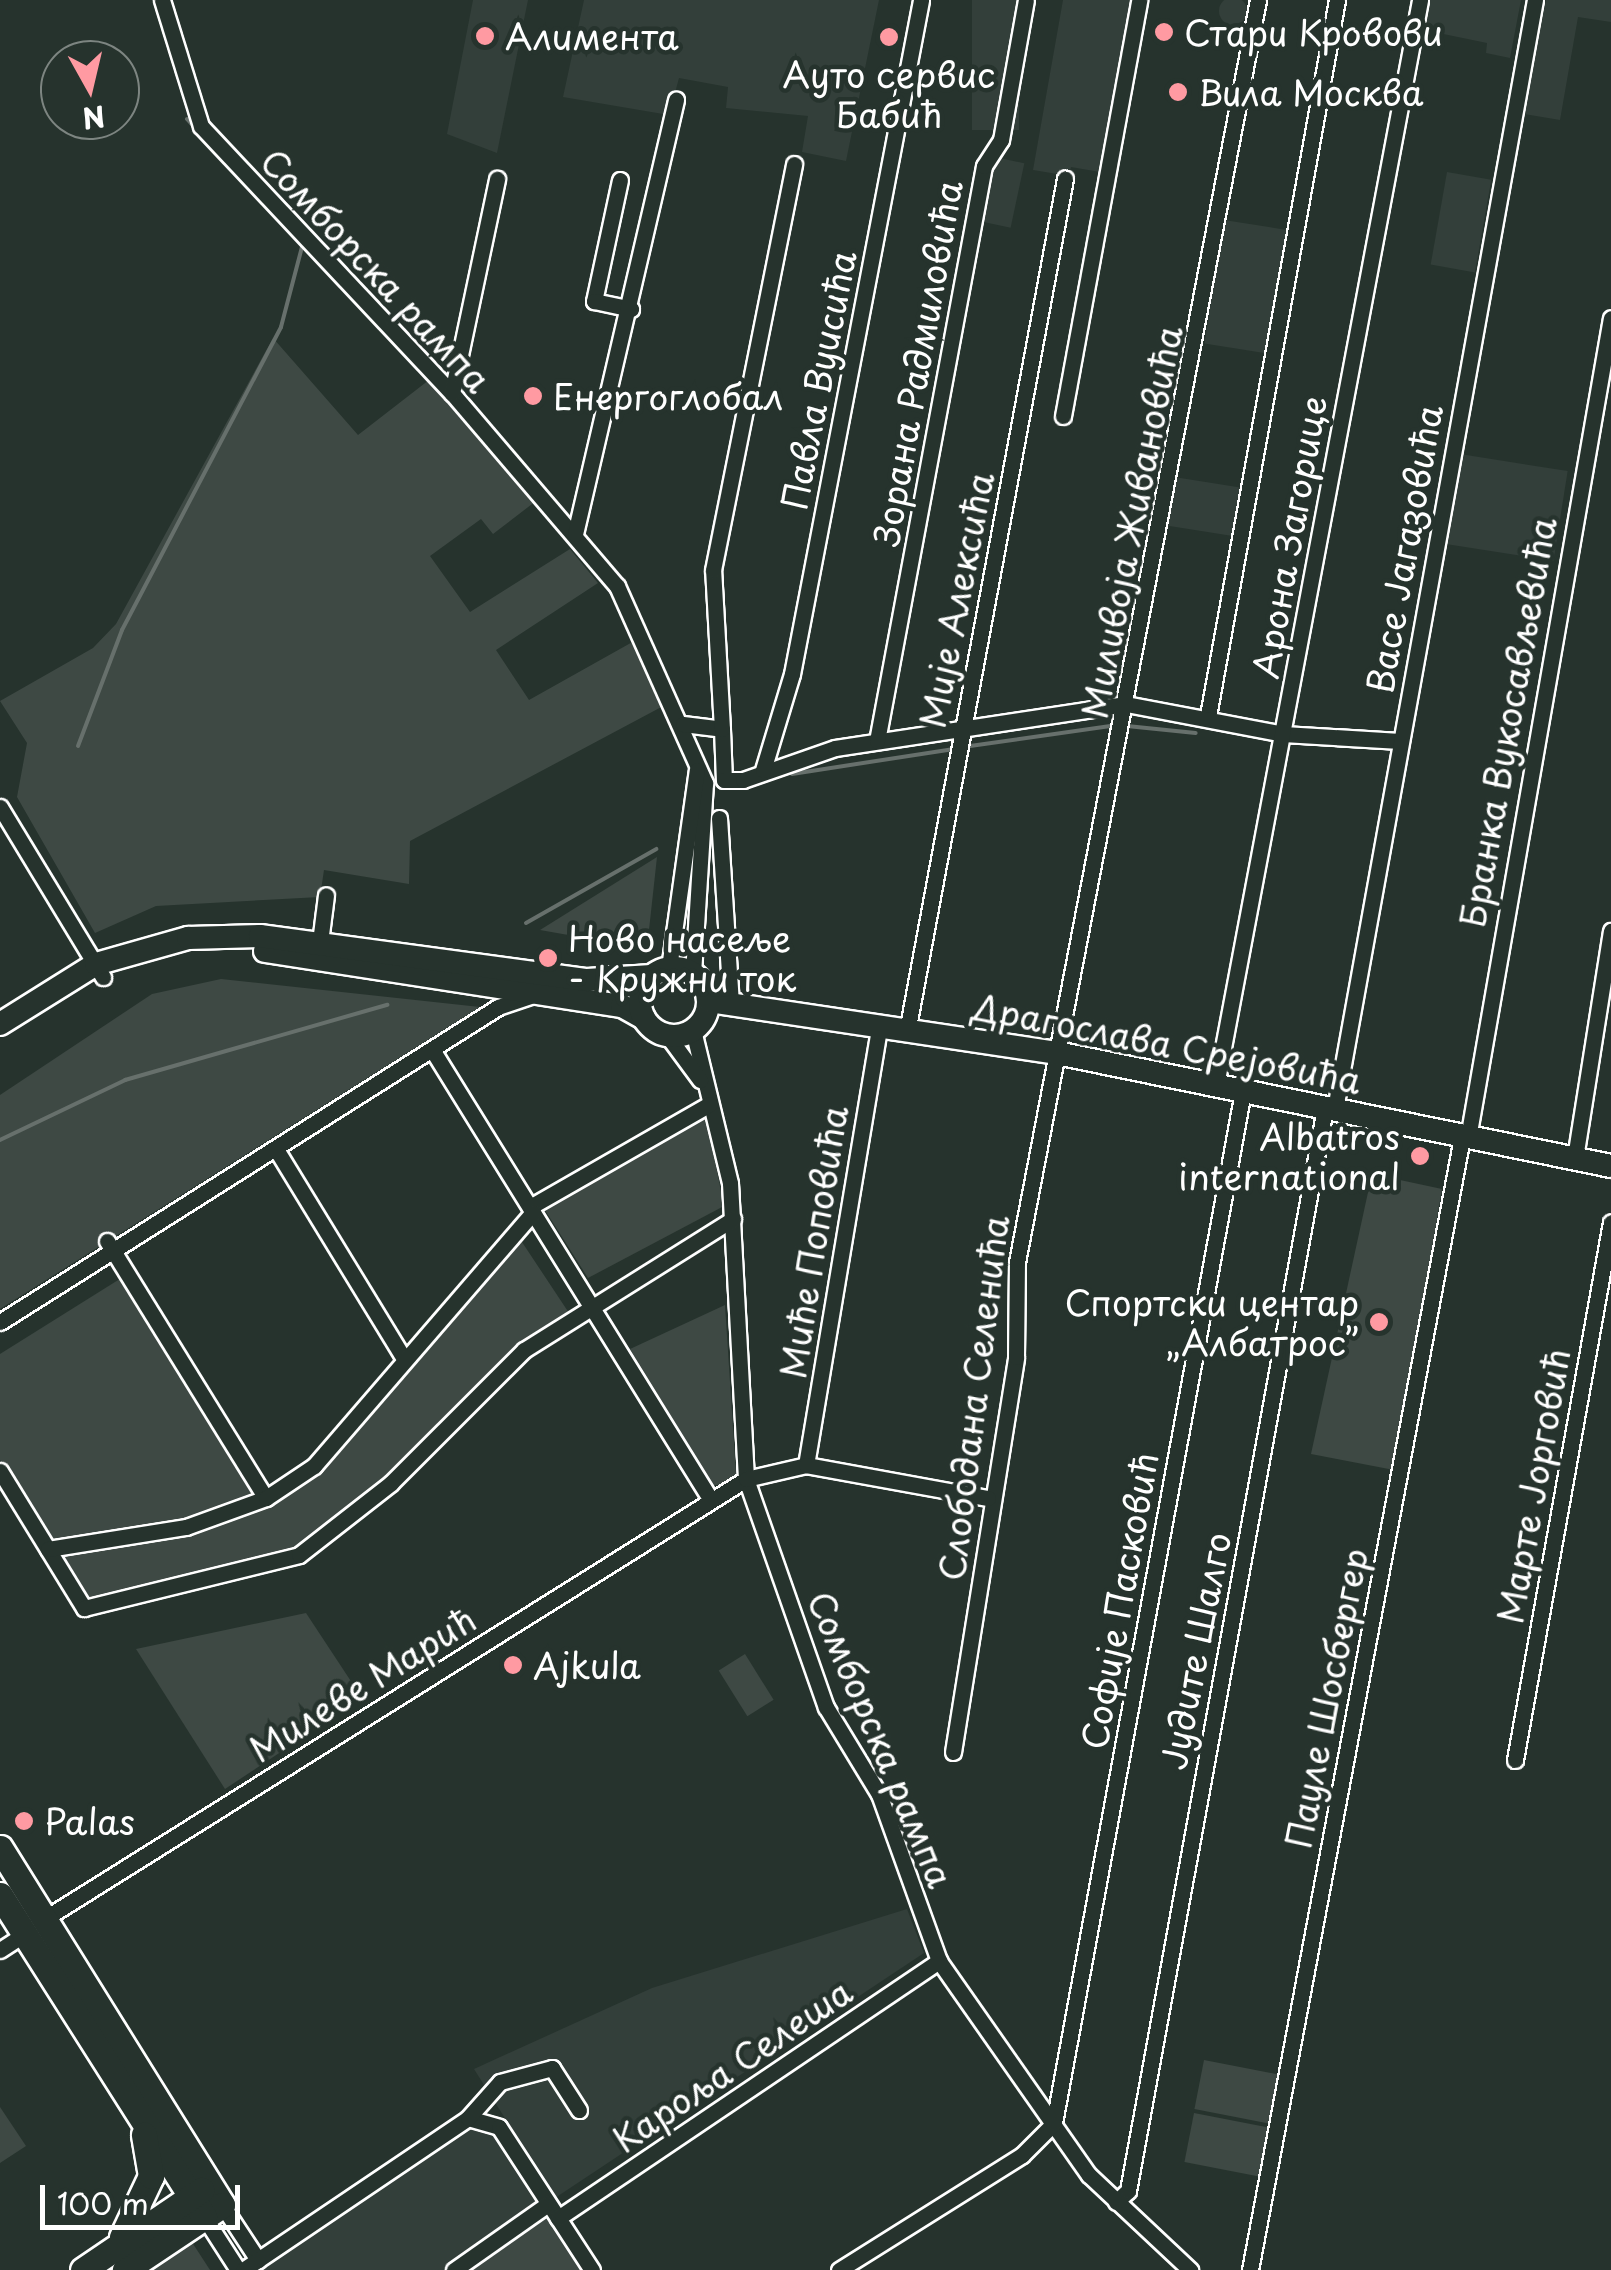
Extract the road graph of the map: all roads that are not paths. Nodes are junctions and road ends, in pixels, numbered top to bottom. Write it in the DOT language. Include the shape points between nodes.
graph roads {
  1 [pos="162,0"];
  2 [pos="921,0"];
  3 [pos="1026,0"];
  4 [pos="1140,0"];
  5 [pos="1258,0"];
  6 [pos="1337,0"];
  7 [pos="1420,0"];
  8 [pos="1535,0"];
  9 [pos="676,100"];
  10 [pos="794,164"];
  11 [pos="497,179"];
  12 [pos="1064,179"];
  13 [pos="620,180"];
  14 [pos="632,309"];
  15 [pos="1611,318"];
  16 [pos="452,393"];
  17 [pos="1063,416"];
  18 [pos="574,534"];
  19 [pos="1208,716"];
  20 [pos="1124,719"];
  21 [pos="683,724"];
  22 [pos="722,729"];
  23 [pos="1283,734"];
  24 [pos="1400,741"];
  25 [pos="877,742"];
  26 [pos="959,743"];
  27 [pos="697,770"];
  28 [pos="763,770"];
  29 [pos="0,807"];
  30 [pos="718,818"];
  31 [pos="326,896"];
  32 [pos="1611,931"];
  33 [pos="320,942"];
  34 [pos="99,971"];
  35 [pos="661,972"];
  36 [pos="693,973"];
  37 [pos="496,997"];
  38 [pos="720,1003"];
  39 [pos="644,1018"];
  40 [pos="0,1024"];
  41 [pos="879,1028"];
  42 [pos="693,1030"];
  43 [pos="907,1032"];
  44 [pos="667,1035"];
  45 [pos="0,1042"];
  46 [pos="434,1051"];
  47 [pos="1057,1053"];
  48 [pos="1216,1085"];
  49 [pos="705,1087"];
  50 [pos="1244,1091"];
  51 [pos="710,1104"];
  52 [pos="1330,1108"];
  53 [pos="1465,1137"];
  54 [pos="276,1150"];
  55 [pos="1575,1158"];
  56 [pos="1611,1166"];
  57 [pos="531,1210"];
  58 [pos="732,1219"];
  59 [pos="1611,1222"];
  60 [pos="110,1247"];
  61 [pos="590,1305"];
  62 [pos="0,1322"];
  63 [pos="404,1357"];
  64 [pos="806,1465"];
  65 [pos="0,1472"];
  66 [pos="746,1479"];
  67 [pos="266,1498"];
  68 [pos="988,1498"];
  69 [pos="711,1500"];
  70 [pos="48,1549"];
  71 [pos="953,1752"];
  72 [pos="1515,1760"];
  73 [pos="0,1848"];
  74 [pos="0,1895"];
  75 [pos="34,1927"];
  76 [pos="0,1950"];
  77 [pos="939,1961"];
  78 [pos="578,2110"];
  79 [pos="468,2118"];
  80 [pos="140,2120"];
  81 [pos="1054,2123"];
  82 [pos="206,2201"];
  83 [pos="1116,2202"];
  84 [pos="548,2204"];
  85 [pos="558,2218"];
  86 [pos="120,2259"];
  87 [pos="258,2260"];
  88 [pos="82,2270"];
  89 [pos="240,2270"];
  90 [pos="454,2270"];
  91 [pos="592,2270"];
  92 [pos="839,2270"];
  93 [pos="1190,2270"];
  94 [pos="1250,2270"];
  1 -- 16 [label="street, Сомборска рампа" via="201,126"];
  2 -- 28 [label="street, Павла Вуисића" via="792,674"];
  3 -- 25 [label="street, Зорана Радмиловића" via="1001,140 984,166"];
  4 -- 17 [label="street"];
  5 -- 20 [label="street, Миливоја Живановића"];
  6 -- 19 [label="street"];
  7 -- 23 [label="street, Арона Загорице"];
  8 -- 24 [label="street, Васе Јагазовића"];
  9 -- 14 [label="street"];
  10 -- 22 [label="street" via="713,570"];
  11 -- 16 [label="street"];
  12 -- 26 [label="street, Мије Алексића"];
  13 -- 14 [label="street" via="594,301"];
  14 -- 18 [label="street"];
  15 -- 53 [label="street, Бранка Вукосављевића"];
  16 -- 18 [label="street, Сомборска рампа"];
  18 -- 21 [label="street, Сомборска рампа" via="617,586"];
  19 -- 20 [label="street"];
  19 -- 23 [label="street"];
  20 -- 26 [label="street"];
  20 -- 47 [label="street, Миливоја Живановића"];
  21 -- 22 [label="street"];
  21 -- 27 [label="street, Сомборска рампа"];
  22 -- 28 [label="street" via="724,780"];
  23 -- 24 [label="street"];
  23 -- 48 [label="street, Арона Загорице"];
  24 -- 52 [label="street, Васе Јагазовића"];
  25 -- 26 [label="street"];
  25 -- 28 [label="street"];
  26 -- 43 [label="street, Мије Алексића"];
  27 -- 35 [label="street, Сомборска рампа"];
  27 -- 36 [label="street, Сомборска рампа" via="705,783"];
  29 -- 34 [label="street"];
  30 -- 38 [label="street"];
  31 -- 33 [label="street"];
  32 -- 55 [label="street"];
  33 -- 34 [label="street" via="188,938"];
  33 -- 35 [label="street" via="588,980"];
  34 -- 37 [label="street" via="226,949"];
  34 -- 40 [label="street"];
  34 -- 45 [label="street"];
  35 -- 36 [label="street"];
  35 -- 39 [label="street" via="640,1000"];
  36 -- 38 [label="street"];
  37 -- 39 [label="street" via="540,993"];
  37 -- 46 [label="street"];
  38 -- 41 [label="street, Драгослава Срејовића"];
  38 -- 42 [label="street"];
  39 -- 44 [label="street"];
  41 -- 43 [label="street, Драгослава Срејовића"];
  41 -- 64 [label="street, Миће Поповића"];
  42 -- 44 [label="street"];
  42 -- 49 [label="street, Сомборска рампа"];
  43 -- 47 [label="street, Драгослава Срејовића"];
  44 -- 49 [label="street, Сомборска рампа"];
  46 -- 54 [label="street"];
  46 -- 57 [label="street"];
  47 -- 48 [label="street, Драгослава Срејовића"];
  47 -- 68 [label="street, Слободана Селенића" via="1017,1262 1016,1357"];
  48 -- 50 [label="street, Драгослава Срејовића"];
  49 -- 51 [label="street, Сомборска рампа"];
  50 -- 52 [label="street, Драгослава Срејовића"];
  50 -- 81 [label="street, Софије Пасковић"];
  51 -- 57 [label="street"];
  51 -- 58 [label="street, Сомборска рампа"];
  52 -- 53 [label="street, Драгослава Срејовића"];
  52 -- 83 [label="street, Јудите Шалго" via="1128,2191"];
  53 -- 55 [label="street, Драгослава Срејовића"];
  53 -- 94 [label="street, Пауле Шосбергер"];
  54 -- 60 [label="street"];
  54 -- 63 [label="street"];
  55 -- 56 [label="street, Драгослава Срејовића"];
  57 -- 61 [label="street"];
  57 -- 63 [label="street"];
  58 -- 61 [label="street"];
  58 -- 66 [label="street, Сомборска рампа"];
  59 -- 72 [label="street, Марте Јорговић"];
  60 -- 62 [label="street"];
  60 -- 67 [label="street"];
  61 -- 69 [label="street"];
  61 -- 70 [label="street" via="495,1374 390,1483 299,1555 84,1608"];
  63 -- 67 [label="street" via="314,1466"];
  64 -- 66 [label="street, Милеве Марић"];
  64 -- 68 [label="street, Милеве Марић"];
  65 -- 70 [label="street"];
  66 -- 69 [label="street, Милеве Марић"];
  66 -- 77 [label="street, Сомборска рампа" via="826,1707 879,1794"];
  67 -- 70 [label="street" via="186,1527"];
  68 -- 71 [label="street, Слободана Селенића"];
  69 -- 75 [label="street, Милеве Марић"];
  73 -- 75 [label="main road"];
  74 -- 75 [label="main road"];
  75 -- 76 [label="street, Милеве Марић"];
  75 -- 80 [label="main road"];
  75 -- 82 [label="main road"];
  77 -- 81 [label="street, Сомборска рампа"];
  77 -- 85 [label="street, Кароља Селеша"];
  78 -- 79 [label="street" via="558,2076 540,2064 500,2082"];
  79 -- 84 [label="street" via="499,2127"];
  79 -- 87 [label="street"];
  80 -- 82 [label="main road"];
  80 -- 86 [label="main road" via="151,2176"];
  81 -- 83 [label="street, Сомборска рампа"];
  81 -- 92 [label="street" via="1022,2155"];
  82 -- 86 [label="main road"];
  82 -- 87 [label="street"];
  82 -- 89 [label="street"];
  83 -- 93 [label="street, Сомборска рампа"];
  84 -- 85 [label="street"];
  84 -- 90 [label="street"];
  85 -- 91 [label="street"];
  86 -- 88 [label="main road"];
  87 -- 89 [label="street"];
}
